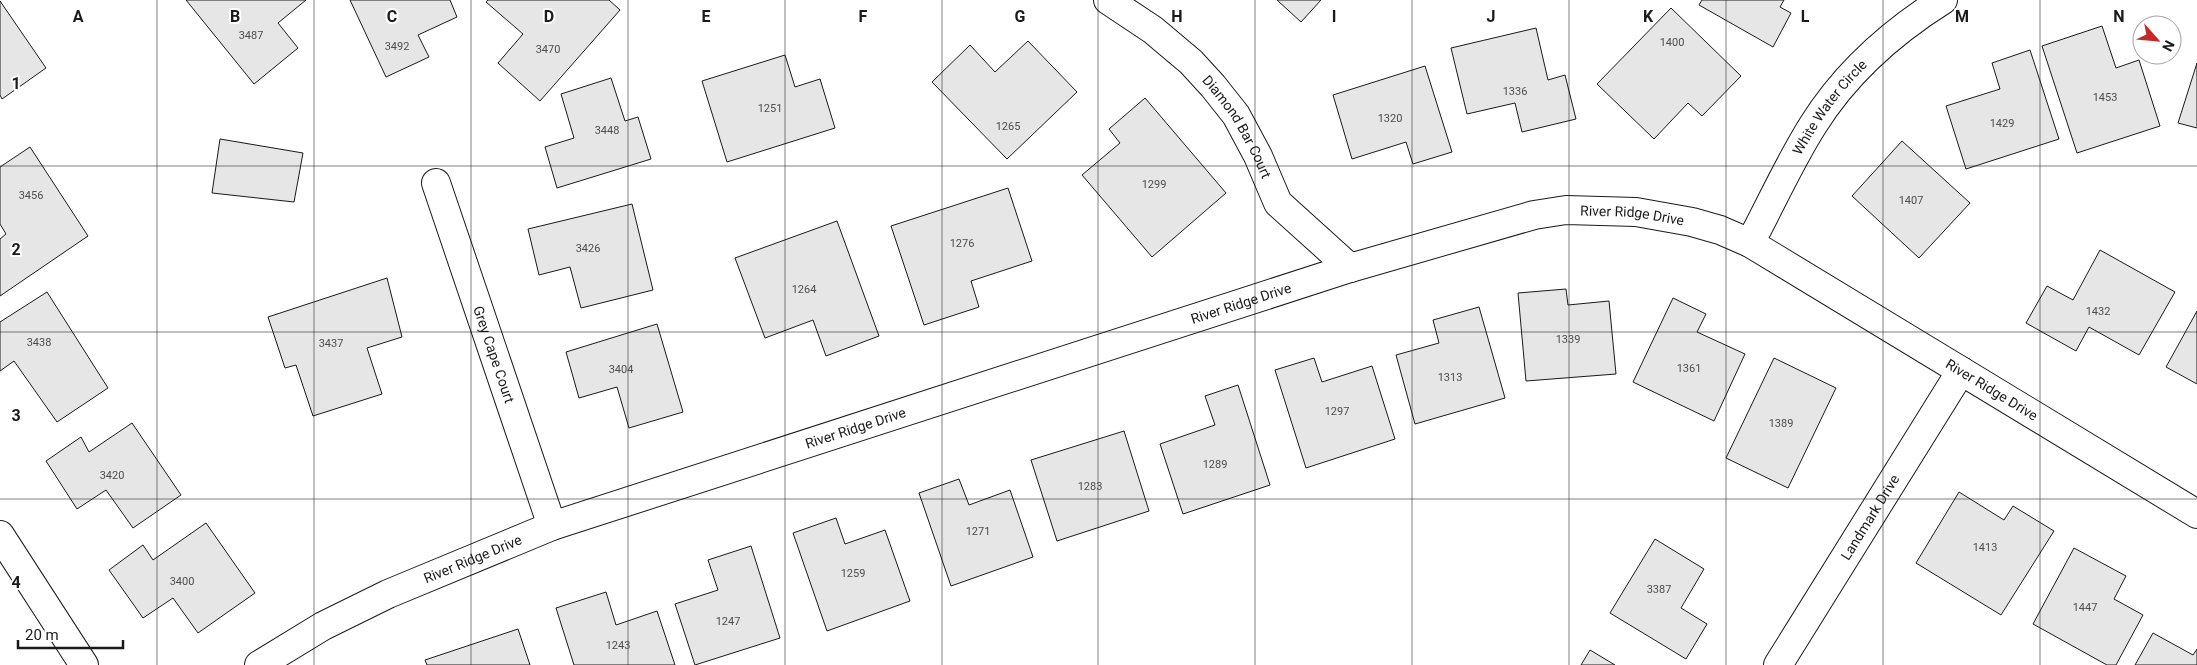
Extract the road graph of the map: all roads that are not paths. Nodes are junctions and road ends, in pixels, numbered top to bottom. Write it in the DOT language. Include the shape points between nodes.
graph roads {
  1 [pos="1108,0"];
  2 [pos="1943,0"];
  3 [pos="436,183"];
  4 [pos="1750,243"];
  5 [pos="1350,268"];
  6 [pos="1961,370"];
  7 [pos="2197,514"];
  8 [pos="552,526"];
  9 [pos="0,535"];
  10 [pos="84,665"];
  11 [pos="258,665"];
  12 [pos="1778,665"];
  1 -- 5 [label="street, Diamond Bar Court" via="1153,30 1191,62 1213,86 1236,115 1278,202"];
  2 -- 4 [label="street, White Water Circle" via="1885,42 1831,100 1812,126"];
  3 -- 8 [label="street, Grey Cape Court"];
  4 -- 5 [label="street, River Ridge Drive" via="1720,230 1665,216 1566,210 1534,215"];
  4 -- 6 [label="street, River Ridge Drive"];
  5 -- 8 [label="street, River Ridge Drive"];
  6 -- 7 [label="street, River Ridge Drive"];
  6 -- 12 [label="street, Landmark Drive"];
  8 -- 11 [label="street, River Ridge Drive" via="388,594 323,626"];
  9 -- 10 [label="street"];
}
